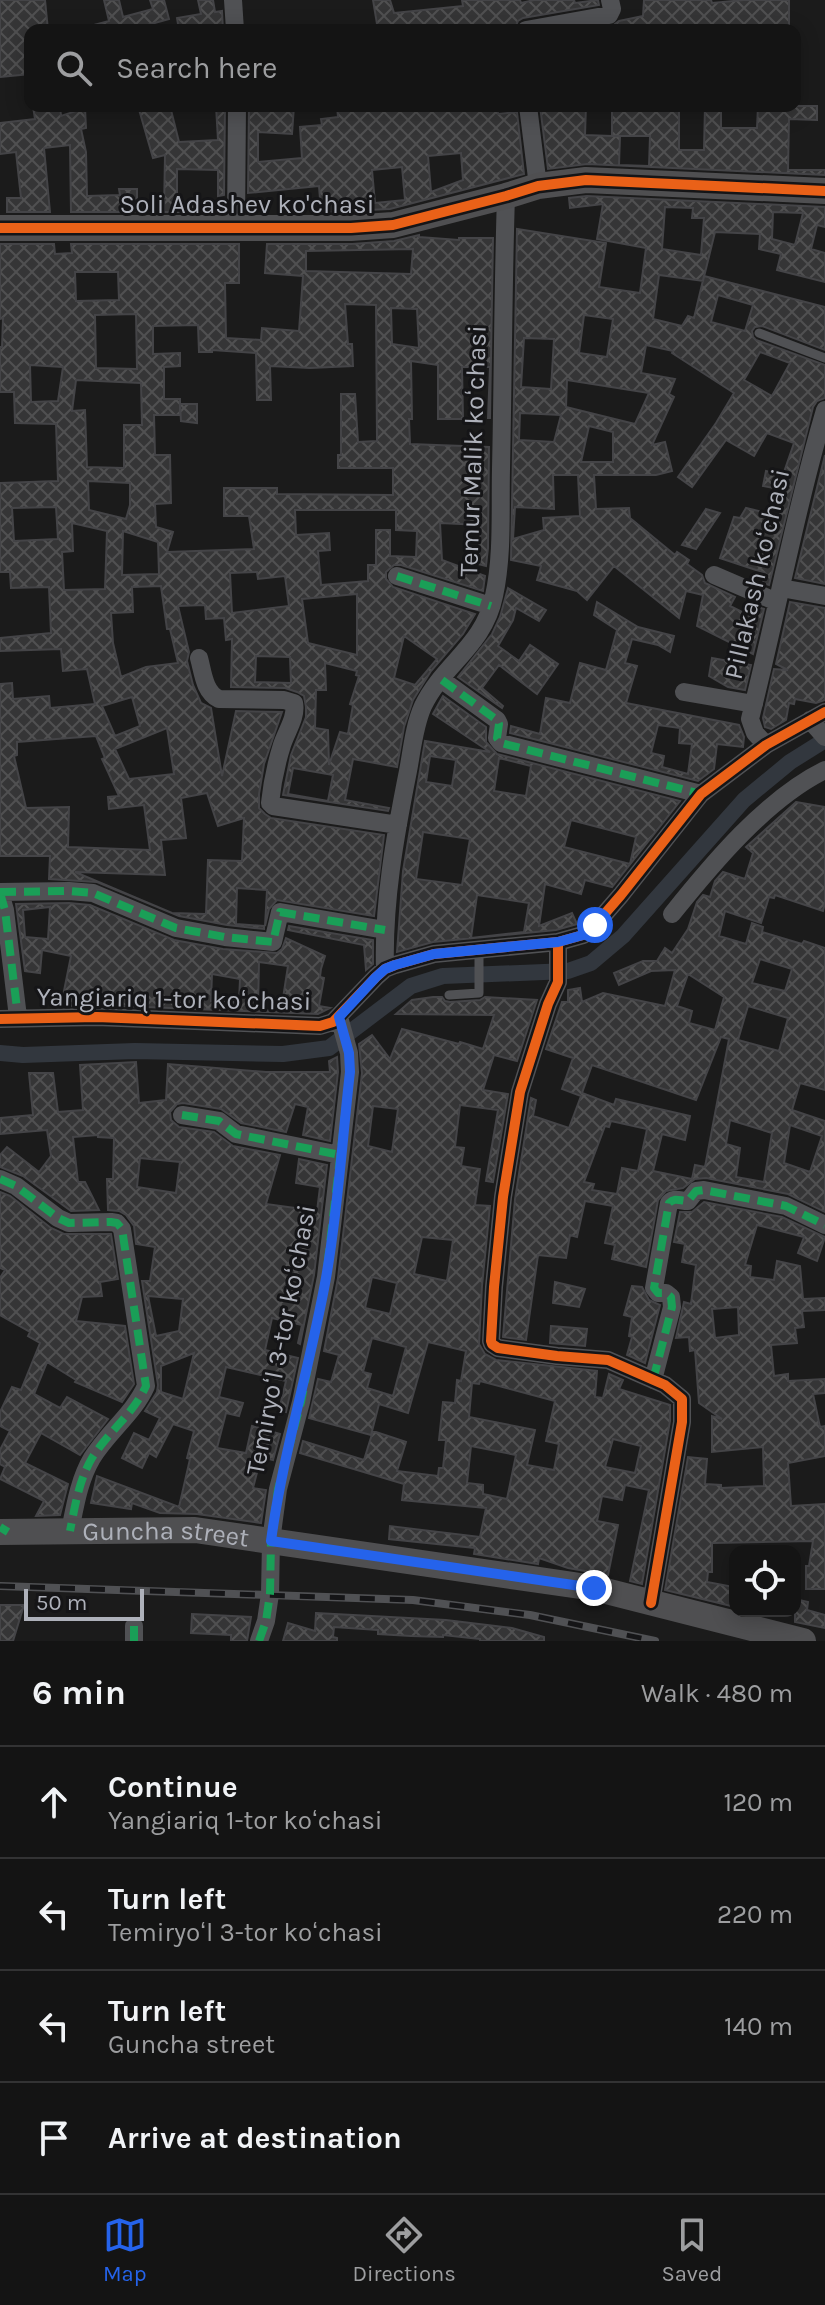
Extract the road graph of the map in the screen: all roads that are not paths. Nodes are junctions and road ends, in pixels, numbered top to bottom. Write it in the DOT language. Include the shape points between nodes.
graph roads {
  1 [pos="233,0"];
  2 [pos="610,0"];
  3 [pos="235,24"];
  4 [pos="559,24"];
  5 [pos="237,112"];
  6 [pos="529,112"];
  7 [pos="538,186"];
  8 [pos="825,191"];
  9 [pos="506,196"];
  10 [pos="236,226"];
  11 [pos="0,228"];
  12 [pos="759,333"];
  13 [pos="825,358"];
  14 [pos="825,410"];
  15 [pos="819,449"];
  16 [pos="714,575"];
  17 [pos="397,576"];
  18 [pos="779,595"];
  19 [pos="825,596"];
  20 [pos="491,606"];
  21 [pos="199,658"];
  22 [pos="442,680"];
  23 [pos="684,692"];
  24 [pos="754,704"];
  25 [pos="820,725"];
  26 [pos="766,745"];
  27 [pos="825,770"];
  28 [pos="701,794"];
  29 [pos="398,825"];
  30 [pos="0,893"];
  31 [pos="672,914"];
  32 [pos="385,930"];
  33 [pos="558,948"];
  34 [pos="479,957"];
  35 [pos="385,969"];
  36 [pos="449,995"];
  37 [pos="9,1018"];
  38 [pos="340,1020"];
  39 [pos="182,1115"];
  40 [pos="340,1155"];
  41 [pos="0,1179"];
  42 [pos="825,1225"];
  43 [pos="653,1380"];
  44 [pos="3,1530"];
  45 [pos="70,1531"];
  46 [pos="271,1541"];
  47 [pos="651,1603"];
  48 [pos="259,1641"];
  49 [pos="803,1641"];
  1 -- 3 [label="street"];
  2 -- 4 [label="street" via="609,15"];
  5 -- 10 [label="street"];
  6 -- 7 [label="street"];
  7 -- 8 [label="street, Soli Adashev ko'chasi" via="586,180"];
  7 -- 9 [label="street, Soli Adashev ko'chasi"];
  9 -- 10 [label="street, Soli Adashev ko'chasi" via="393,225"];
  9 -- 20 [label="street, Temur Malik koʻchasi" via="499,539"];
  10 -- 11 [label="street, Soli Adashev ko'chasi"];
  12 -- 13 [label="lane"];
  14 -- 15 [label="street, Pillakash koʻchasi"];
  15 -- 18 [label="street, Pillakash koʻchasi" via="799,502"];
  16 -- 18 [label="street"];
  17 -- 20 [label="street"];
  18 -- 19 [label="street"];
  18 -- 24 [label="street, Pillakash koʻchasi"];
  20 -- 22 [label="street, Temur Malik koʻchasi" via="476,640"];
  21 -- 29 [label="street" via="208,690 219,699 294,703 275,772 273,806"];
  22 -- 28 [label="street" via="497,720 501,743"];
  22 -- 29 [label="street, Temur Malik koʻchasi" via="417,724"];
  23 -- 24 [label="street"];
  24 -- 26 [label="street, Pillakash koʻchasi" via="750,719"];
  25 -- 26 [label="street, Yangiariq 1-tor koʻchasi"];
  26 -- 28 [label="street, Yangiariq 1-tor koʻchasi"];
  27 -- 31 [label="street" via="750,826"];
  28 -- 33 [label="street, Yangiariq 1-tor koʻchasi" via="595,925"];
  29 -- 32 [label="street, Temur Malik koʻchasi"];
  30 -- 32 [label="street" via="93,893 176,928 273,942 280,912"];
  30 -- 37 [label="street"];
  32 -- 35 [label="street, Temur Malik koʻchasi"];
  33 -- 34 [label="street, Yangiariq 1-tor koʻchasi"];
  33 -- 43 [label="street" via="558,982 520,1092 503,1197 491,1341 498,1348 608,1360"];
  34 -- 35 [label="street, Yangiariq 1-tor koʻchasi" via="434,954"];
  34 -- 36 [label="lane" via="480,992"];
  35 -- 38 [label="street, Yangiariq 1-tor koʻchasi"];
  37 -- 38 [label="street, Yangiariq 1-tor koʻchasi" via="320,1026"];
  38 -- 40 [label="street, Temiryoʻl 3-tor koʻchasi" via="350,1072"];
  39 -- 40 [label="street" via="219,1121 236,1134"];
  40 -- 46 [label="street, Temiryoʻl 3-tor koʻchasi" via="326,1277"];
  41 -- 45 [label="street" via="69,1223 111,1222 122,1229 146,1386 85,1470"];
  42 -- 43 [label="street" via="786,1206 700,1189 688,1201 671,1201 654,1288 671,1297 672,1307"];
  43 -- 47 [label="street" via="675,1391 683,1405"];
  44 -- 45 [label="street, Guncha street"];
  45 -- 46 [label="street, Guncha street" via="195,1530"];
  46 -- 47 [label="street, Guncha street" via="594,1588"];
  46 -- 48 [label="street, Temiryoʻl 3-tor koʻchasi" via="270,1594"];
  47 -- 49 [label="street, Guncha street"];
}
